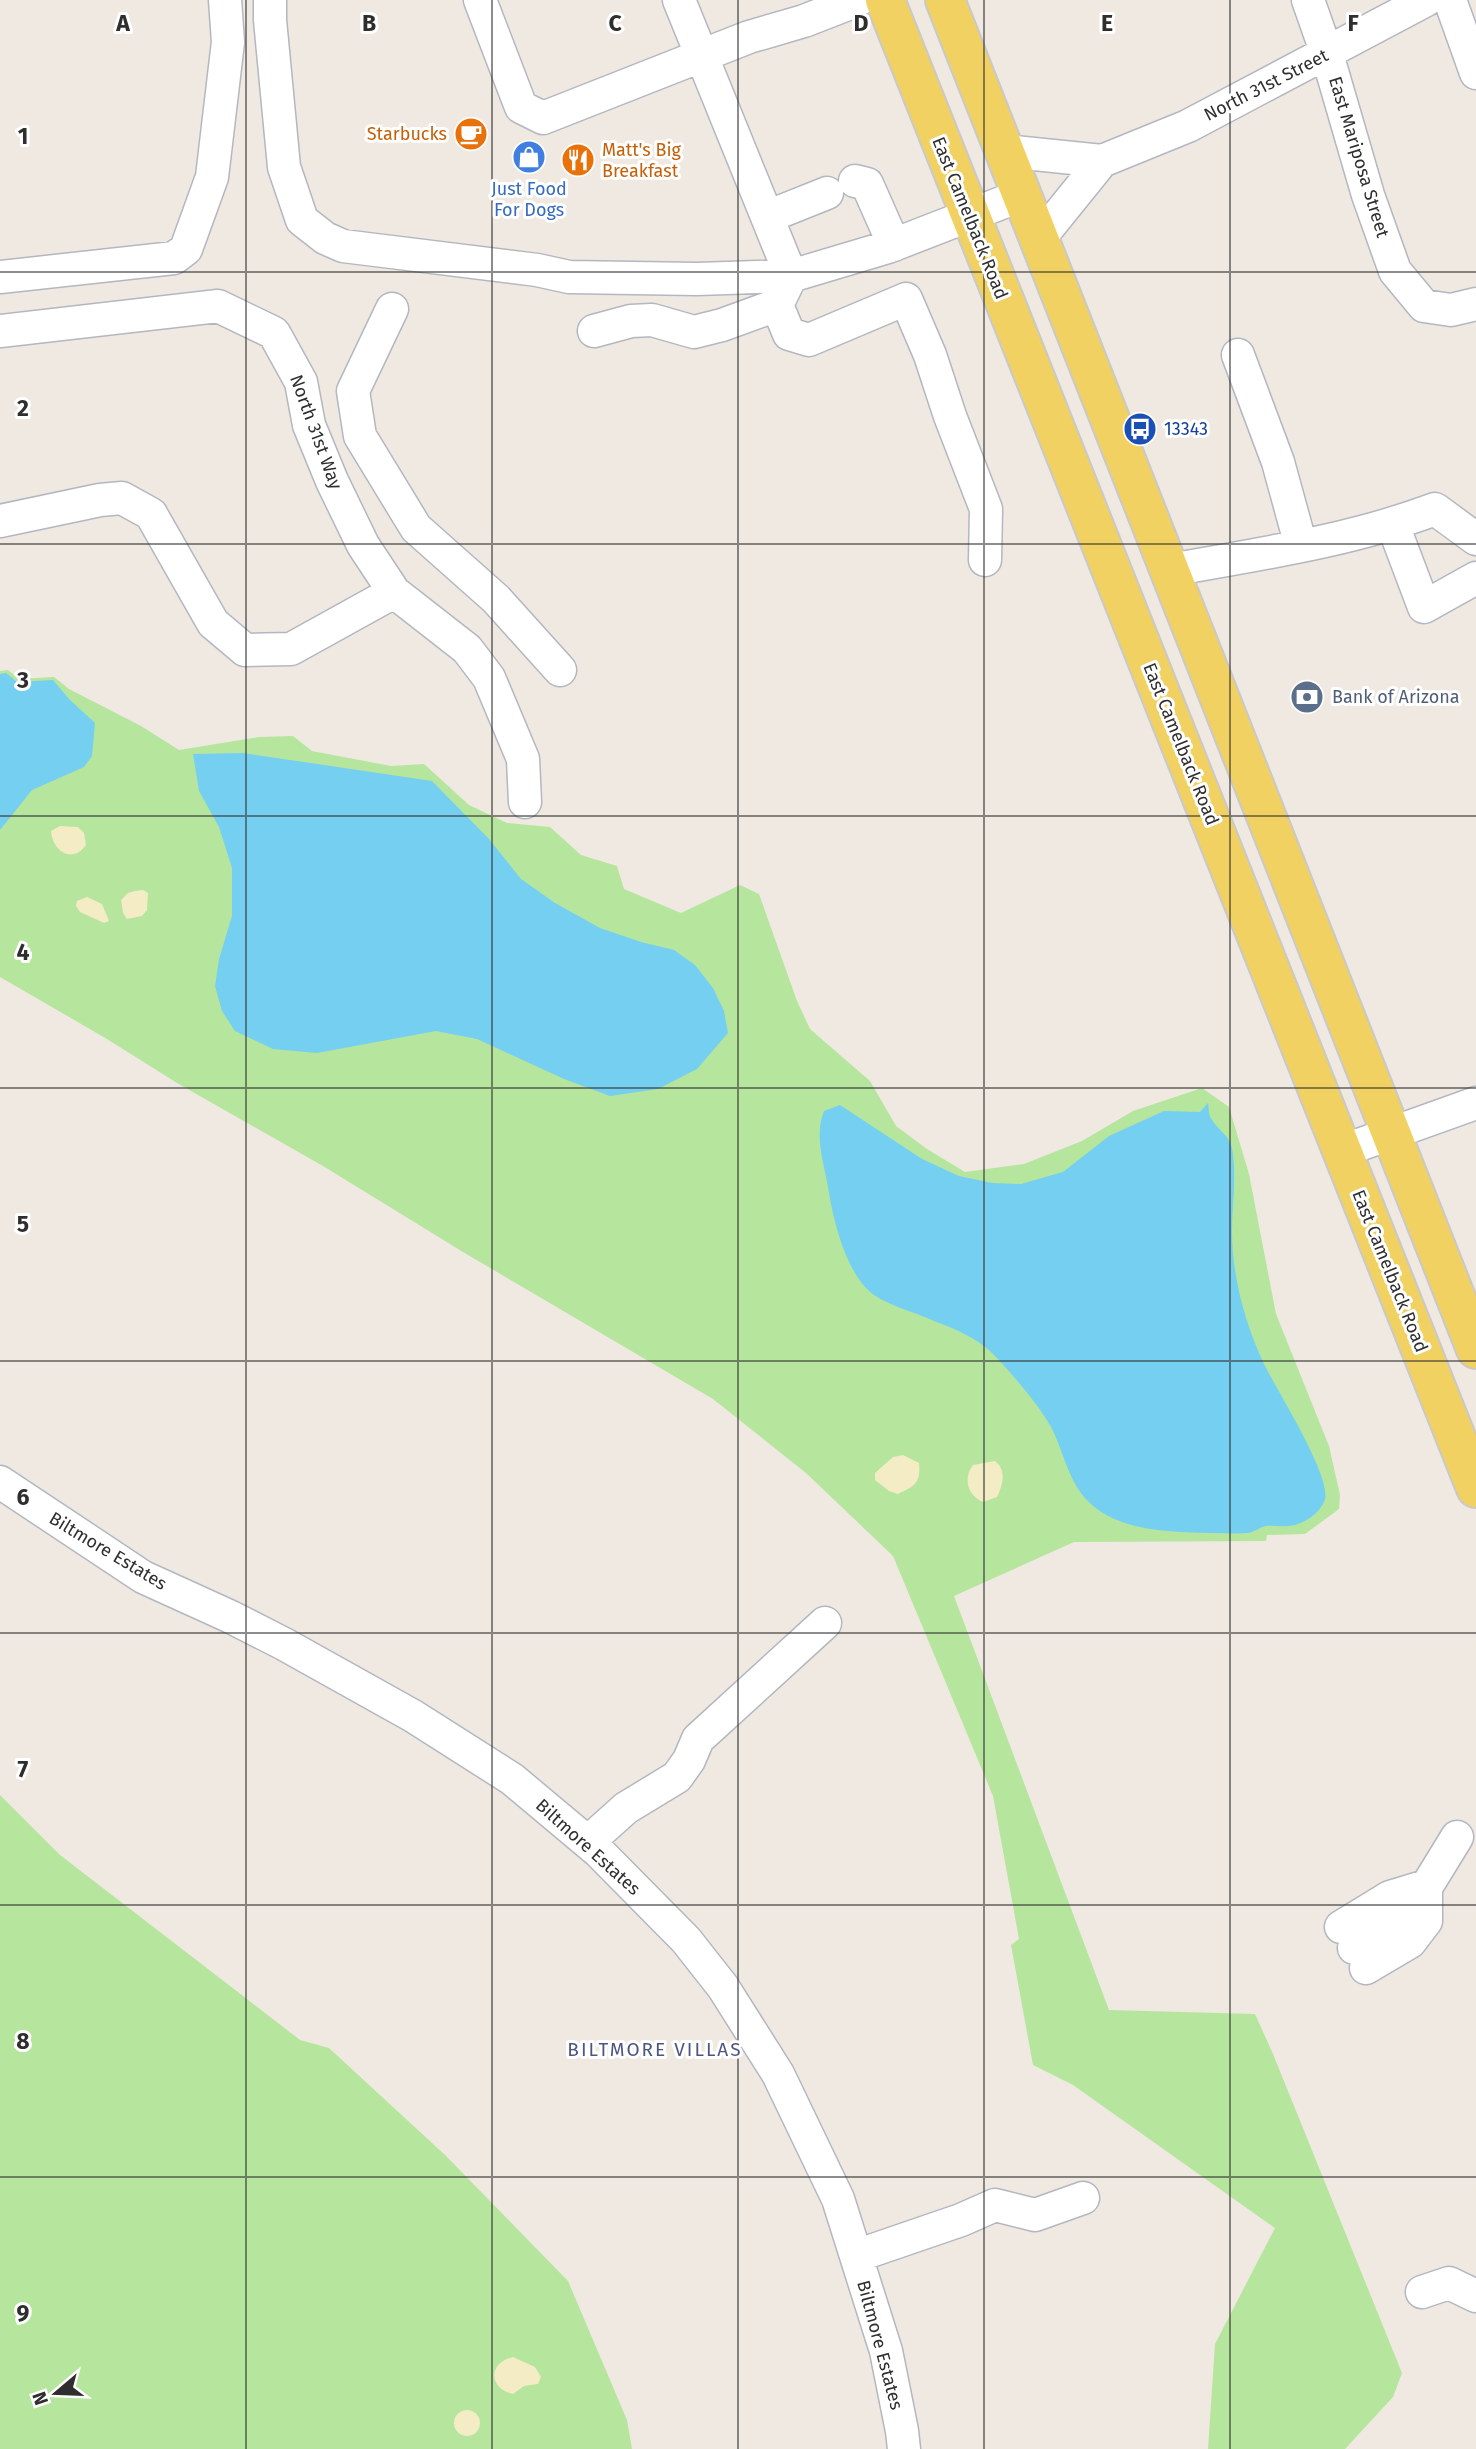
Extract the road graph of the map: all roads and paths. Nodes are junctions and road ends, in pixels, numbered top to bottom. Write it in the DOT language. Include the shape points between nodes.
graph roads {
  1 [pos="225,0"];
  2 [pos="270,0"];
  3 [pos="480,0"];
  4 [pos="679,0"];
  5 [pos="859,0"];
  6 [pos="885,0"];
  7 [pos="945,0"];
  8 [pos="1308,0"];
  9 [pos="1426,0"];
  10 [pos="1450,0"];
  11 [pos="1327,54"];
  12 [pos="701,56"];
  13 [pos="1476,72"];
  14 [pos="1005,151"];
  15 [pos="1102,161"];
  16 [pos="855,181"];
  17 [pos="827,193"];
  18 [pos="1022,195"];
  19 [pos="969,214"];
  20 [pos="767,217"];
  21 [pos="1039,239"];
  22 [pos="894,244"];
  23 [pos="791,276"];
  24 [pos="0,277"];
  25 [pos="1476,304"];
  26 [pos="777,305"];
  27 [pos="392,309"];
  28 [pos="0,331"];
  29 [pos="594,331"];
  30 [pos="1238,355"];
  31 [pos="0,521"];
  32 [pos="1393,525"];
  33 [pos="1476,539"];
  34 [pos="1301,546"];
  35 [pos="985,560"];
  36 [pos="1167,562"];
  37 [pos="1113,573"];
  38 [pos="1476,578"];
  39 [pos="394,592"];
  40 [pos="560,670"];
  41 [pos="525,802"];
  42 [pos="1476,1103"];
  43 [pos="1391,1132"];
  44 [pos="1342,1151"];
  45 [pos="1476,1349"];
  46 [pos="0,1482"];
  47 [pos="1476,1489"];
  48 [pos="825,1623"];
  49 [pos="1457,1837"];
  50 [pos="588,1842"];
  51 [pos="1426,1886"];
  52 [pos="1083,2198"];
  53 [pos="856,2256"];
  54 [pos="1422,2292"];
  55 [pos="1476,2296"];
  56 [pos="904,2449"];
  1 -- 24 [label="street" via="228,42 212,177 186,249 174,258"];
  2 -- 23 [label="street" via="284,167 302,219 325,238 343,246 569,277"];
  3 -- 12 [label="street" via="522,107 543,118"];
  4 -- 12 [label="street"];
  5 -- 12 [label="street"];
  6 -- 19 [label="main road, East Camelback Road"];
  7 -- 14 [label="main road"];
  8 -- 11 [label="street, East Mariposa Street"];
  9 -- 11 [label="street, North 31st Street"];
  10 -- 13 [label="street"];
  11 -- 15 [label="street, North 31st Street" via="1188,125"];
  11 -- 25 [label="street, East Mariposa Street" via="1395,271 1424,306 1451,310"];
  12 -- 20 [label="street"];
  14 -- 15 [label="street, North 31st Street"];
  14 -- 18 [label="main road"];
  15 -- 21 [label="street, North 31st Street"];
  16 -- 22 [label="street" via="867,184"];
  17 -- 20 [label="street"];
  18 -- 19 [label="street"];
  18 -- 21 [label="main road"];
  19 -- 22 [label="street"];
  19 -- 37 [label="main road, East Camelback Road"];
  20 -- 23 [label="street"];
  21 -- 36 [label="main road"];
  22 -- 23 [label="street"];
  23 -- 26 [label="street"];
  26 -- 29 [label="street" via="694,332 652,320"];
  26 -- 35 [label="street" via="789,334 809,340 906,299 986,509"];
  27 -- 40 [label="street" via="353,391 360,436 416,528 496,599"];
  28 -- 39 [label="street, North 31st Way" via="218,306 274,333 301,382 309,425 332,481 363,545"];
  30 -- 34 [label="street" via="1278,462"];
  31 -- 39 [label="street" via="122,498 150,514 213,623 245,650 292,649"];
  32 -- 33 [label="street" via="1435,509"];
  32 -- 34 [label="street"];
  32 -- 38 [label="street" via="1423,607"];
  34 -- 36 [label="street"];
  36 -- 37 [label="main road"];
  36 -- 43 [label="main road"];
  37 -- 44 [label="main road, East Camelback Road"];
  39 -- 41 [label="street, North 31st Way" via="467,649 489,678 523,759"];
  42 -- 43 [label="street"];
  43 -- 44 [label="street"];
  43 -- 45 [label="main road"];
  44 -- 47 [label="main road, East Camelback Road"];
  46 -- 50 [label="street, Biltmore Estates" via="143,1577 242,1622 413,1716 512,1779"];
  48 -- 50 [label="street" via="698,1739 677,1777 626,1808"];
  49 -- 51 [label="street"];
  50 -- 53 [label="street, Biltmore Estates" via="686,1940 723,1987 778,2074 838,2199"];
  51 -- 51 [label="street" via="1390,1897 1354,1948 1410,1941 1426,1921"];
  52 -- 53 [label="street" via="1035,2215 995,2206"];
  53 -- 56 [label="street, Biltmore Estates" via="886,2351"];
  54 -- 55 [label="street" via="1449,2283"];
}
